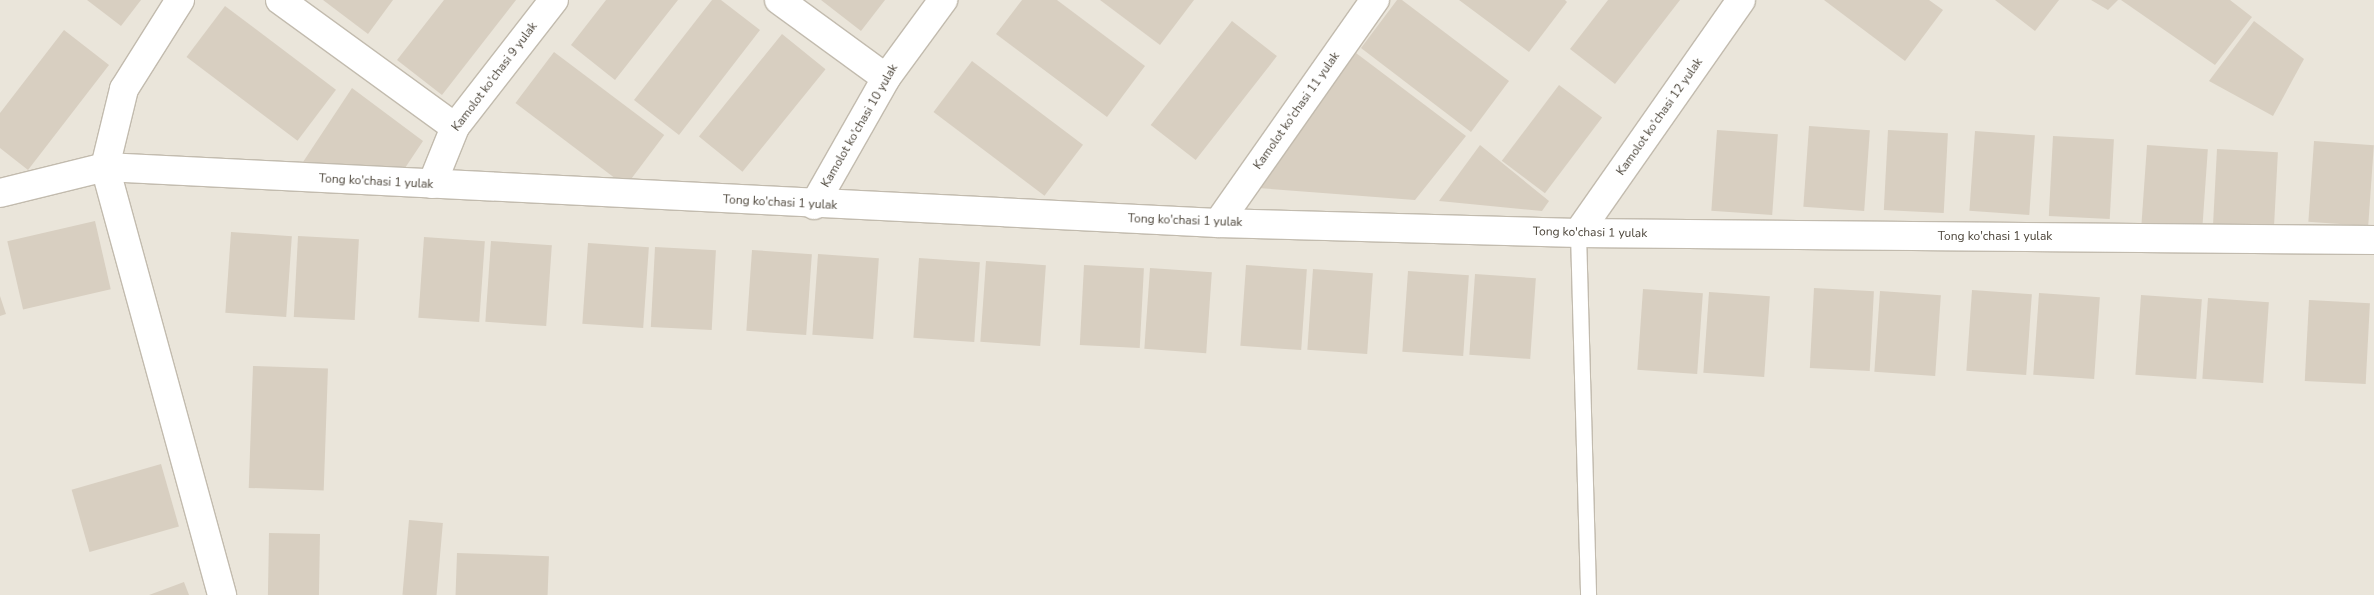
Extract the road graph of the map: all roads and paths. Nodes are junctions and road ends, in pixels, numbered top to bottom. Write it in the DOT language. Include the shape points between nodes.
graph roads {
  1 [pos="180,0"];
  2 [pos="280,0"];
  3 [pos="554,0"];
  4 [pos="779,0"];
  5 [pos="943,0"];
  6 [pos="1375,0"];
  7 [pos="1741,0"];
  8 [pos="886,78"];
  9 [pos="455,127"];
  10 [pos="105,167"];
  11 [pos="432,184"];
  12 [pos="0,193"];
  13 [pos="814,205"];
  14 [pos="1218,223"];
  15 [pos="1578,234"];
  16 [pos="2374,240"];
  17 [pos="222,595"];
  18 [pos="1588,595"];
  1 -- 10 [label="street" via="124,89"];
  2 -- 9 [label="street"];
  3 -- 9 [label="street, Kamolot ko'chasi 9 yulak"];
  4 -- 8 [label="street"];
  5 -- 8 [label="street, Kamolot ko'chasi 10 yulak"];
  6 -- 14 [label="street, Kamolot ko'chasi 11 yulak"];
  7 -- 15 [label="street, Kamolot ko'chasi 12 yulak"];
  8 -- 13 [label="street, Kamolot ko'chasi 10 yulak"];
  9 -- 11 [label="street, Kamolot ko'chasi 9 yulak"];
  10 -- 11 [label="street, Tong ko'chasi 1 yulak"];
  10 -- 12 [label="street, Tong ko'chasi 1 yulak"];
  10 -- 17 [label="street"];
  11 -- 13 [label="street, Tong ko'chasi 1 yulak"];
  13 -- 14 [label="street, Tong ko'chasi 1 yulak"];
  14 -- 15 [label="street, Tong ko'chasi 1 yulak"];
  15 -- 16 [label="street, Tong ko'chasi 1 yulak"];
  15 -- 18 [label="lane"];
}
